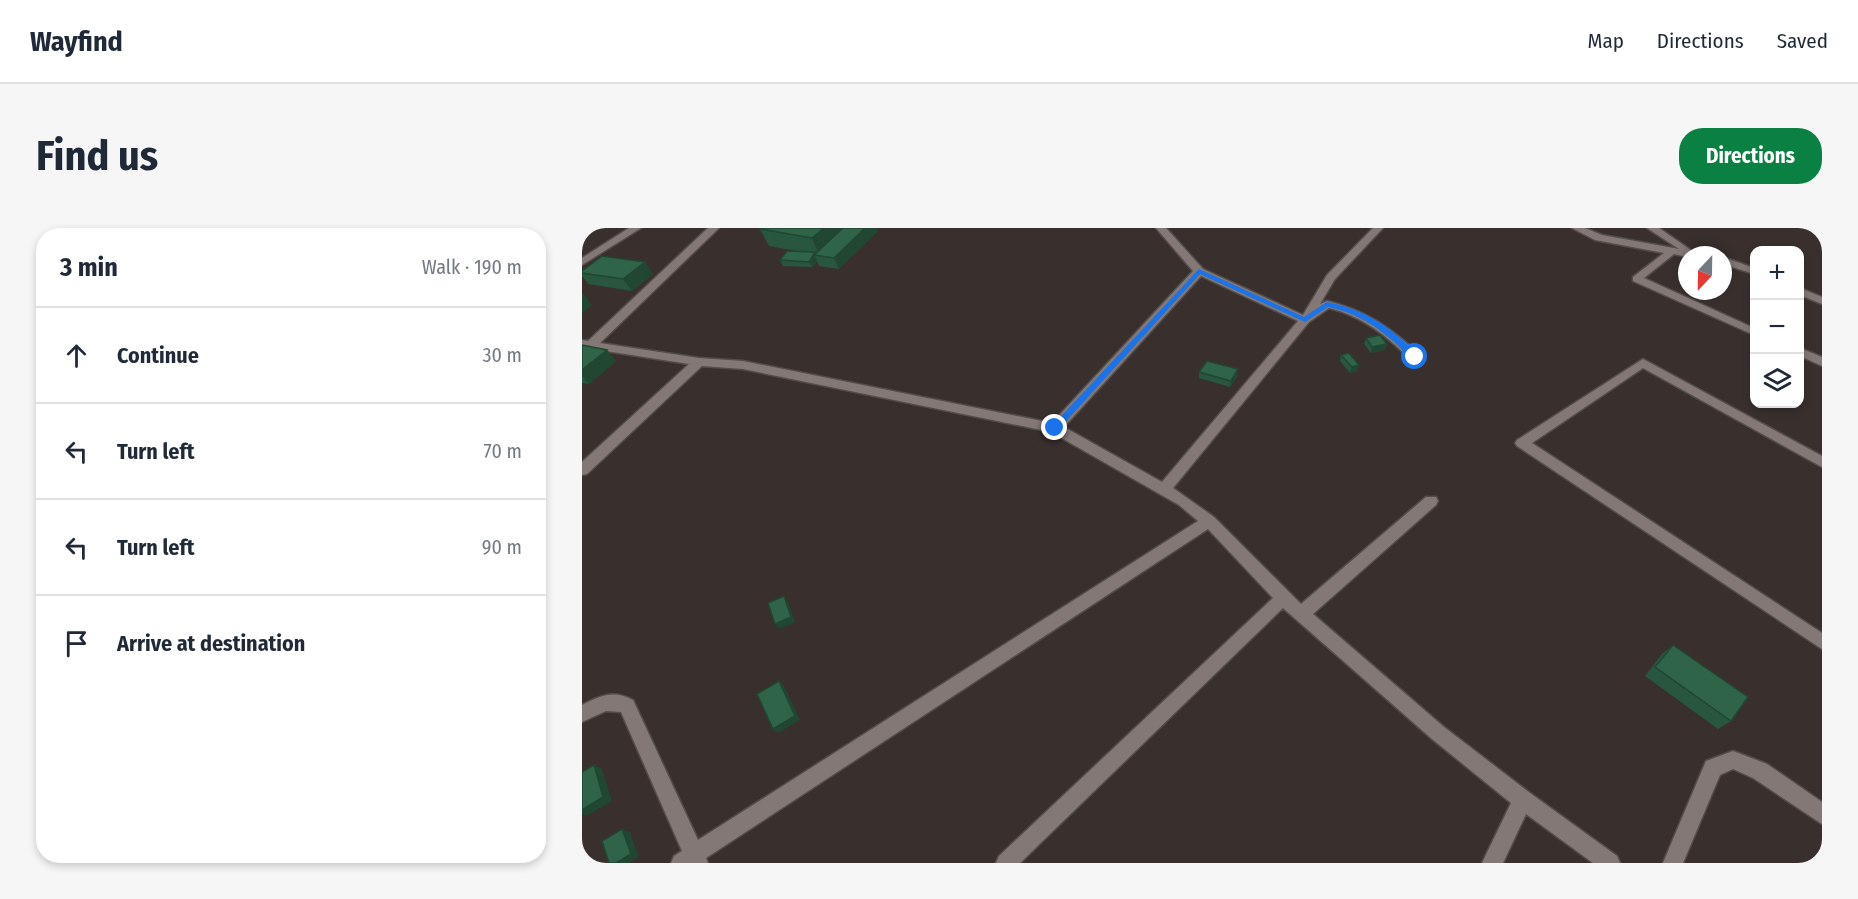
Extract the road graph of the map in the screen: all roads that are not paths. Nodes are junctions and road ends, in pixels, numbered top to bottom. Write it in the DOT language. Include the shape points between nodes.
graph roads {
  1 [pos="636,228"];
  2 [pos="714,228"];
  3 [pos="1161,228"];
  4 [pos="1378,228"];
  5 [pos="1577,228"];
  6 [pos="1652,228"];
  7 [pos="1680,246"];
  8 [pos="1672,252"];
  9 [pos="1678,253"];
  10 [pos="582,262"];
  11 [pos="1732,263"];
  12 [pos="1750,268"];
  13 [pos="1199,271"];
  14 [pos="1804,293"];
  15 [pos="1822,301"];
  16 [pos="1305,320"];
  17 [pos="1750,330"];
  18 [pos="585,347"];
  19 [pos="1804,354"];
  20 [pos="1415,357"];
  21 [pos="699,362"];
  22 [pos="1822,362"];
  23 [pos="1055,428"];
  24 [pos="1822,462"];
  25 [pos="582,470"];
  26 [pos="1164,489"];
  27 [pos="1431,501"];
  28 [pos="1209,521"];
  29 [pos="1283,598"];
  30 [pos="1301,614"];
  31 [pos="1822,642"];
  32 [pos="582,714"];
  33 [pos="1523,800"];
  34 [pos="1822,814"];
  35 [pos="691,860"];
  36 [pos="1006,863"];
  37 [pos="1492,863"];
  38 [pos="1610,863"];
  39 [pos="1672,863"];
  1 -- 10 [label="street"];
  2 -- 18 [label="street"];
  3 -- 13 [label="street"];
  4 -- 16 [label="street" via="1330,277"];
  5 -- 8 [label="street" via="1599,238"];
  6 -- 7 [label="street"];
  8 -- 9 [label="street"];
  8 -- 17 [label="street" via="1637,279"];
  11 -- 12 [label="street"];
  13 -- 16 [label="street"];
  13 -- 23 [label="street"];
  14 -- 15 [label="street"];
  16 -- 20 [label="street" via="1327,304 1349,309 1384,328"];
  16 -- 26 [label="street"];
  18 -- 21 [label="street"];
  19 -- 22 [label="street"];
  21 -- 23 [label="street" via="743,365"];
  21 -- 25 [label="street"];
  23 -- 26 [label="street"];
  24 -- 31 [label="street" via="1643,363 1522,443"];
  26 -- 28 [label="street"];
  27 -- 30 [label="street"];
  28 -- 29 [label="street"];
  28 -- 35 [label="street"];
  29 -- 30 [label="street"];
  29 -- 36 [label="street"];
  30 -- 33 [label="street" via="1438,733"];
  32 -- 35 [label="street" via="607,700 618,700 627,706"];
  33 -- 37 [label="street"];
  33 -- 38 [label="street"];
  34 -- 39 [label="street" via="1760,771 1733,760 1713,768"];
}
